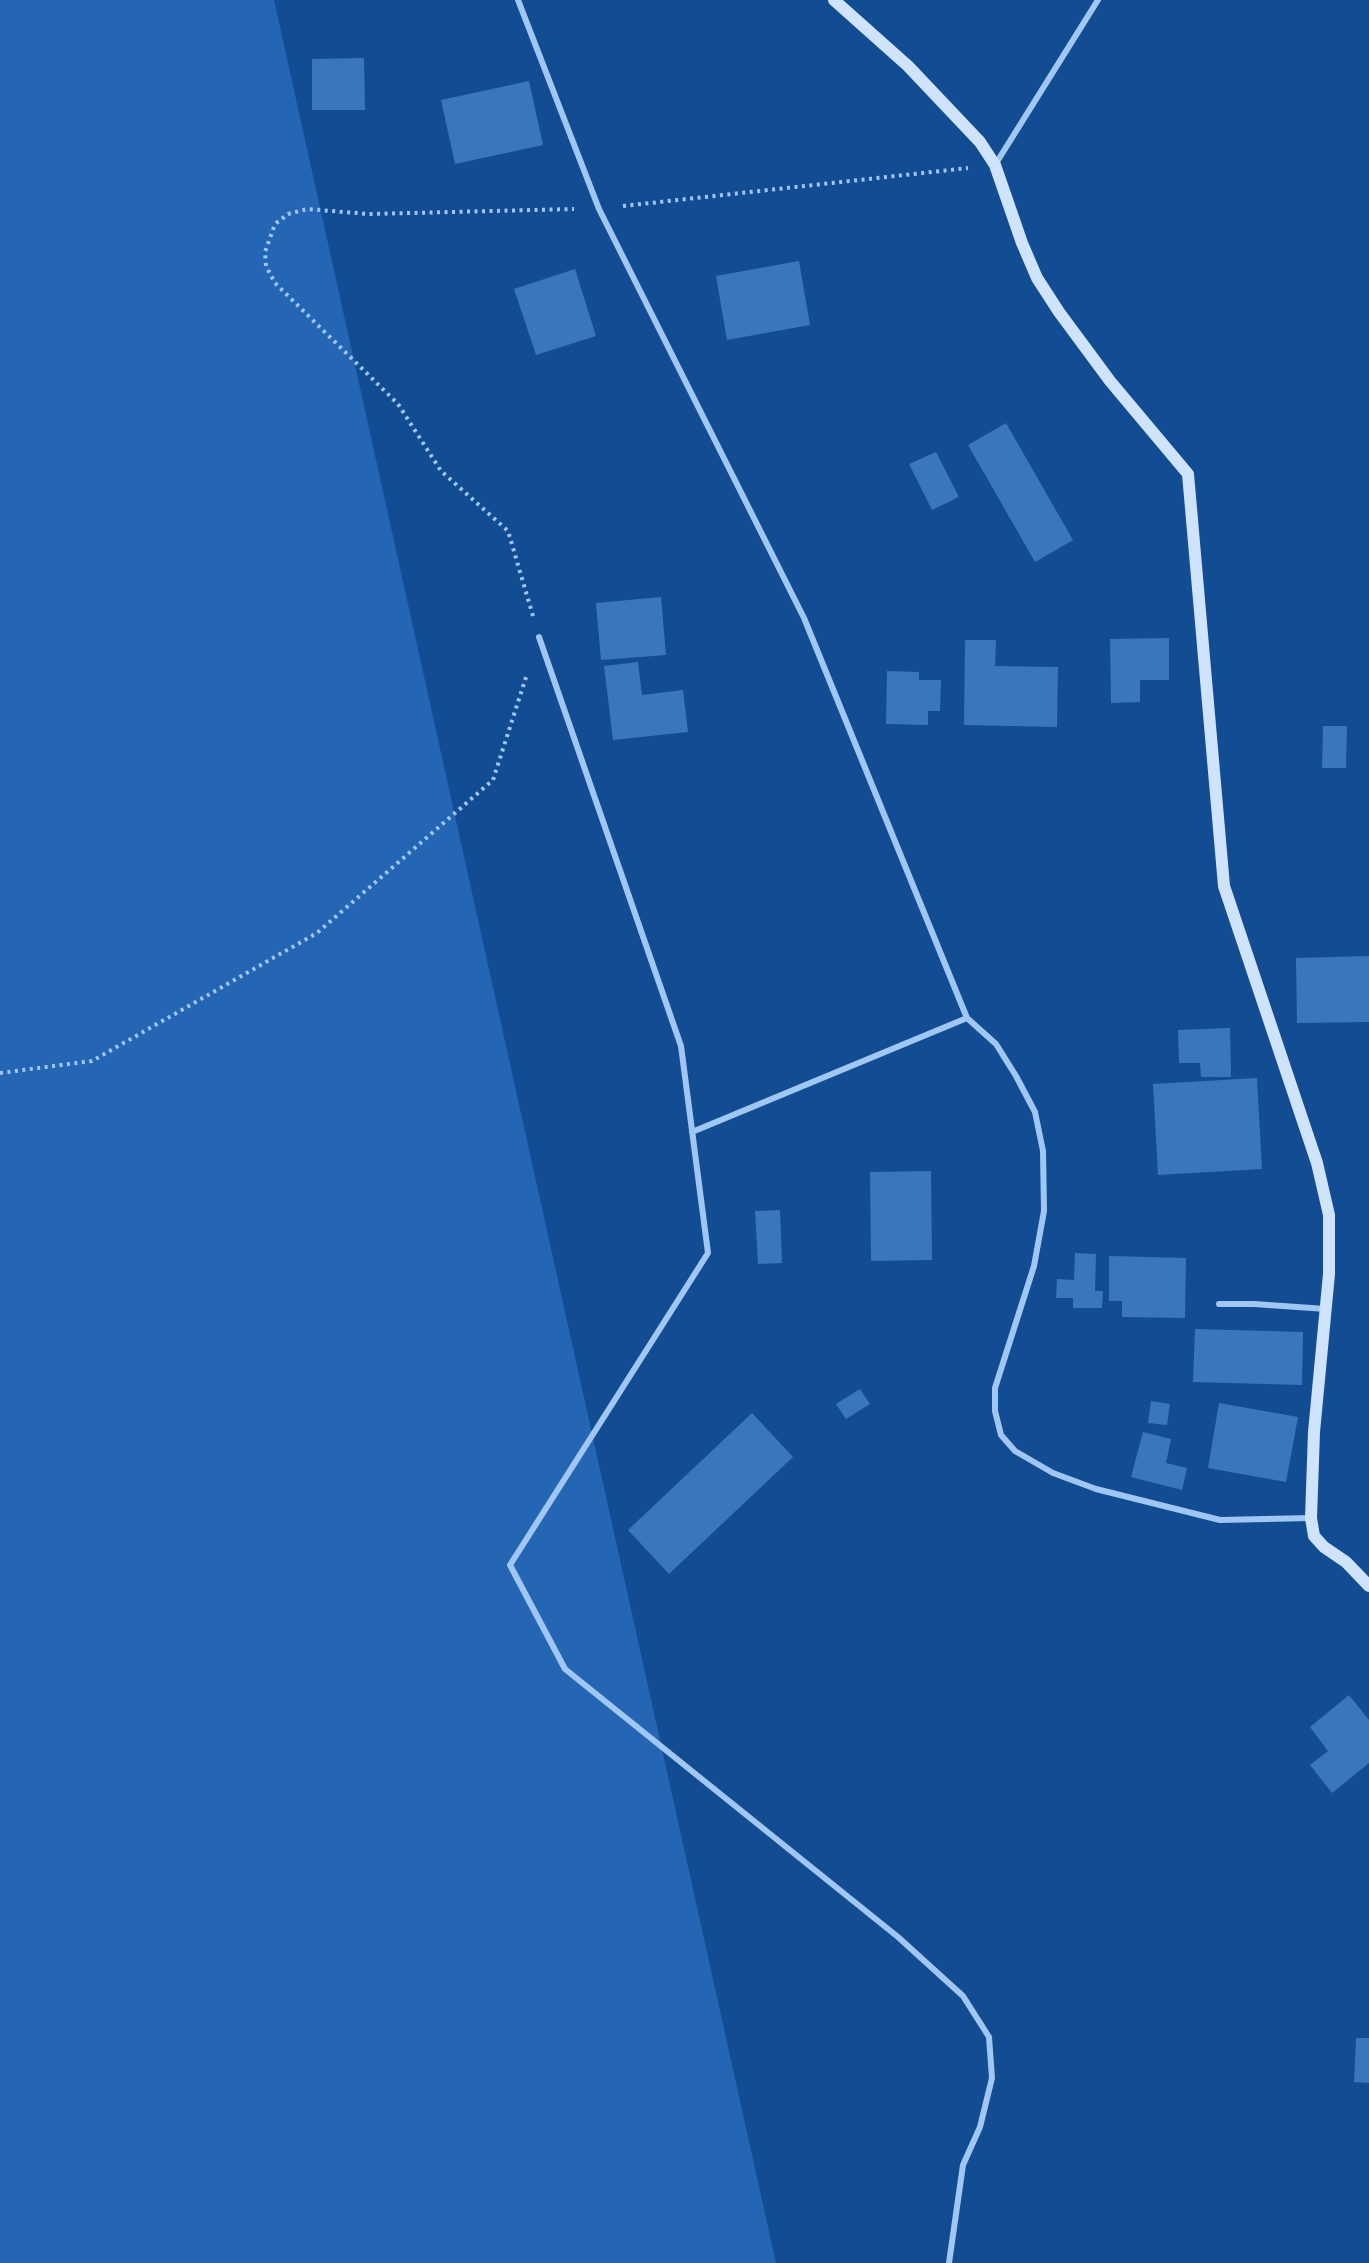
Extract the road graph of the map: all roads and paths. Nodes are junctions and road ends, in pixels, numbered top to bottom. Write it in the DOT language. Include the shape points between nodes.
graph roads {
  1 [pos="518,0"];
  2 [pos="834,0"];
  3 [pos="1098,0"];
  4 [pos="995,165"];
  5 [pos="599,209"];
  6 [pos="539,637"];
  7 [pos="967,1018"];
  8 [pos="0,1073"];
  9 [pos="692,1132"];
  10 [pos="1219,1304"];
  11 [pos="1326,1309"];
  12 [pos="1311,1518"];
  13 [pos="1368,1582"];
  14 [pos="949,2263"];
  1 -- 5 [label="street"];
  2 -- 4 [label="street" via="908,66 980,142"];
  3 -- 4 [label="street"];
  4 -- 5 [label="path"];
  4 -- 11 [label="street" via="1037,278 1110,381 1188,474 1224,886 1320,1173 1329,1215"];
  5 -- 6 [label="path" via="369,214 307,209 288,214 275,224 265,252 266,266 275,283 398,404 441,471 508,531"];
  5 -- 7 [label="street" via="804,618"];
  6 -- 8 [label="path" via="493,780 317,933 92,1061"];
  6 -- 9 [label="street" via="681,1046"];
  7 -- 9 [label="street"];
  7 -- 12 [label="street" via="996,1044 1016,1076 1035,1112 1043,1151 1044,1211 1034,1266 995,1388 995,1412 1001,1435 1015,1451 1053,1473 1096,1489 1220,1520"];
  9 -- 14 [label="street" via="708,1253 510,1565 565,1669 898,1937 963,1996 989,2037 992,2078 980,2127 963,2165"];
  10 -- 11 [label="street"];
  11 -- 12 [label="street" via="1314,1432"];
  12 -- 13 [label="street" via="1314,1536"];
}
